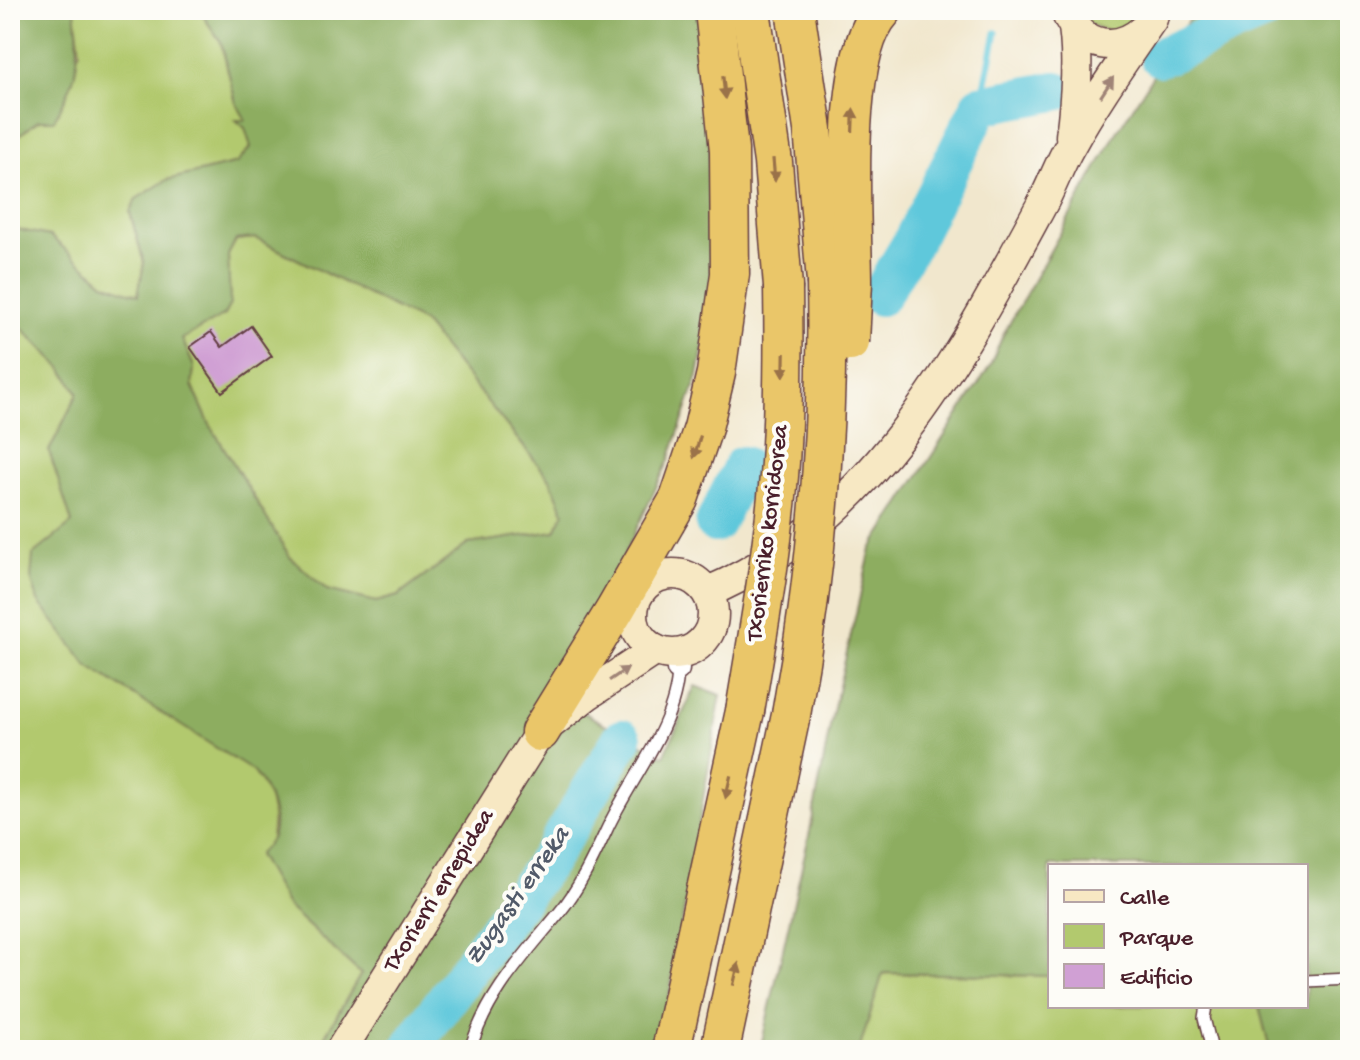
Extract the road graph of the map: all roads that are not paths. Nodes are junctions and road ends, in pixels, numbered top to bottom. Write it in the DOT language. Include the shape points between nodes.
graph roads {
  1 [pos="714,10"];
  2 [pos="751,10"];
  3 [pos="795,10"];
  4 [pos="883,10"];
  5 [pos="1070,18"];
  6 [pos="1150,20"];
  7 [pos="1070,145"];
  8 [pos="839,282"];
  9 [pos="679,499"];
  10 [pos="664,574"];
  11 [pos="708,592"];
  12 [pos="633,619"];
  13 [pos="670,658"];
  14 [pos="568,686"];
  15 [pos="540,732"];
  16 [pos="1350,979"];
  17 [pos="1308,981"];
  18 [pos="1206,1008"];
  19 [pos="341,1050"];
  20 [pos="470,1050"];
  21 [pos="671,1050"];
  22 [pos="720,1050"];
  23 [pos="1212,1050"];
  1 -- 9 [label="highway, one-way" via="729,150 730,274 716,373"];
  2 -- 21 [label="highway, Txorierriko korridorea, one-way, bridge" via="773,162 783,287 779,473 745,711"];
  3 -- 8 [label="highway"];
  8 -- 4 [label="highway, one-way" via="855,89 863,50"];
  5 -- 6 [label="main road" via="1083,36 1108,45 1122,44"];
  5 -- 7 [label="main road" via="1077,52"];
  7 -- 6 [label="main road, one-way"];
  7 -- 11 [label="main road" via="968,335 894,447 860,485 795,541 739,579"];
  22 -- 8 [label="highway, Txorierriko korridorea, one-way, bridge" via="806,636 826,578 843,464"];
  9 -- 10 [label="highway"];
  9 -- 14 [label="highway"];
  10 -- 11 [label="main road" via="689,576"];
  10 -- 12 [label="main road" via="644,586"];
  11 -- 13 [label="main road" via="714,618 710,631 691,651"];
  12 -- 13 [label="main road" via="640,637"];
  12 -- 14 [label="main road"];
  15 -- 13 [label="main road, Txorierri errepidea, one-way" via="587,695"];
  13 -- 20 [label="lane" via="678,684 655,744 561,911 497,990"];
  14 -- 15 [label="highway"];
  15 -- 19 [label="main road, Txorierri errepidea"];
  16 -- 17 [label="lane"];
  18 -- 23 [label="lane"];
}
